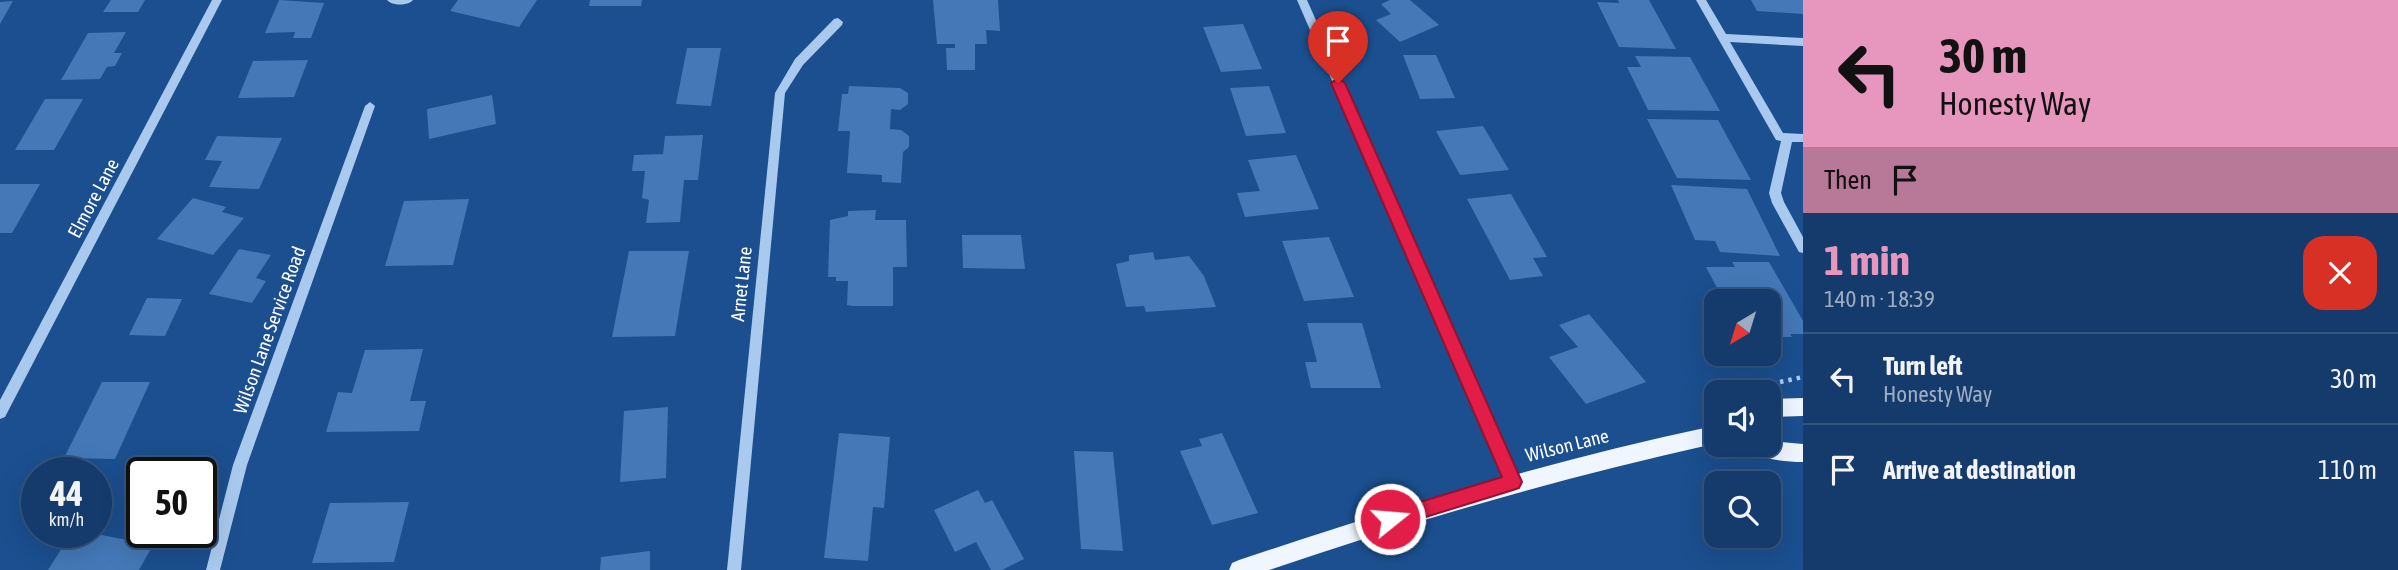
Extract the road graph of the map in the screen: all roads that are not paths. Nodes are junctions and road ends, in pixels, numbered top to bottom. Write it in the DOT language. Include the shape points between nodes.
graph roads {
  1 [pos="217,0"];
  2 [pos="392,0"];
  3 [pos="408,0"];
  4 [pos="1302,0"];
  5 [pos="1701,0"];
  6 [pos="838,22"];
  7 [pos="1724,38"];
  8 [pos="1803,42"];
  9 [pos="370,107"];
  10 [pos="1787,137"];
  11 [pos="1803,138"];
  12 [pos="1803,248"];
  13 [pos="1803,407"];
  14 [pos="1781,408"];
  15 [pos="0,413"];
  16 [pos="1704,437"];
  17 [pos="1781,453"];
  18 [pos="1803,453"];
  19 [pos="1513,482"];
  20 [pos="1242,569"];
  21 [pos="214,570"];
  22 [pos="734,570"];
  1 -- 15 [label="street, Elmore Lane"];
  2 -- 3 [label="street"];
  4 -- 19 [label="street"];
  5 -- 7 [label="street"];
  6 -- 22 [label="street, Arnet Lane" via="799,62 780,93"];
  7 -- 8 [label="street"];
  7 -- 10 [label="street" via="1780,137"];
  9 -- 21 [label="street, Wilson Lane Service Road" via="240,465"];
  10 -- 11 [label="street"];
  10 -- 12 [label="street" via="1775,193"];
  13 -- 14 [label="main road"];
  16 -- 19 [label="main road, Wilson Lane"];
  17 -- 18 [label="main road"];
  19 -- 20 [label="main road, Wilson Lane"];
}
